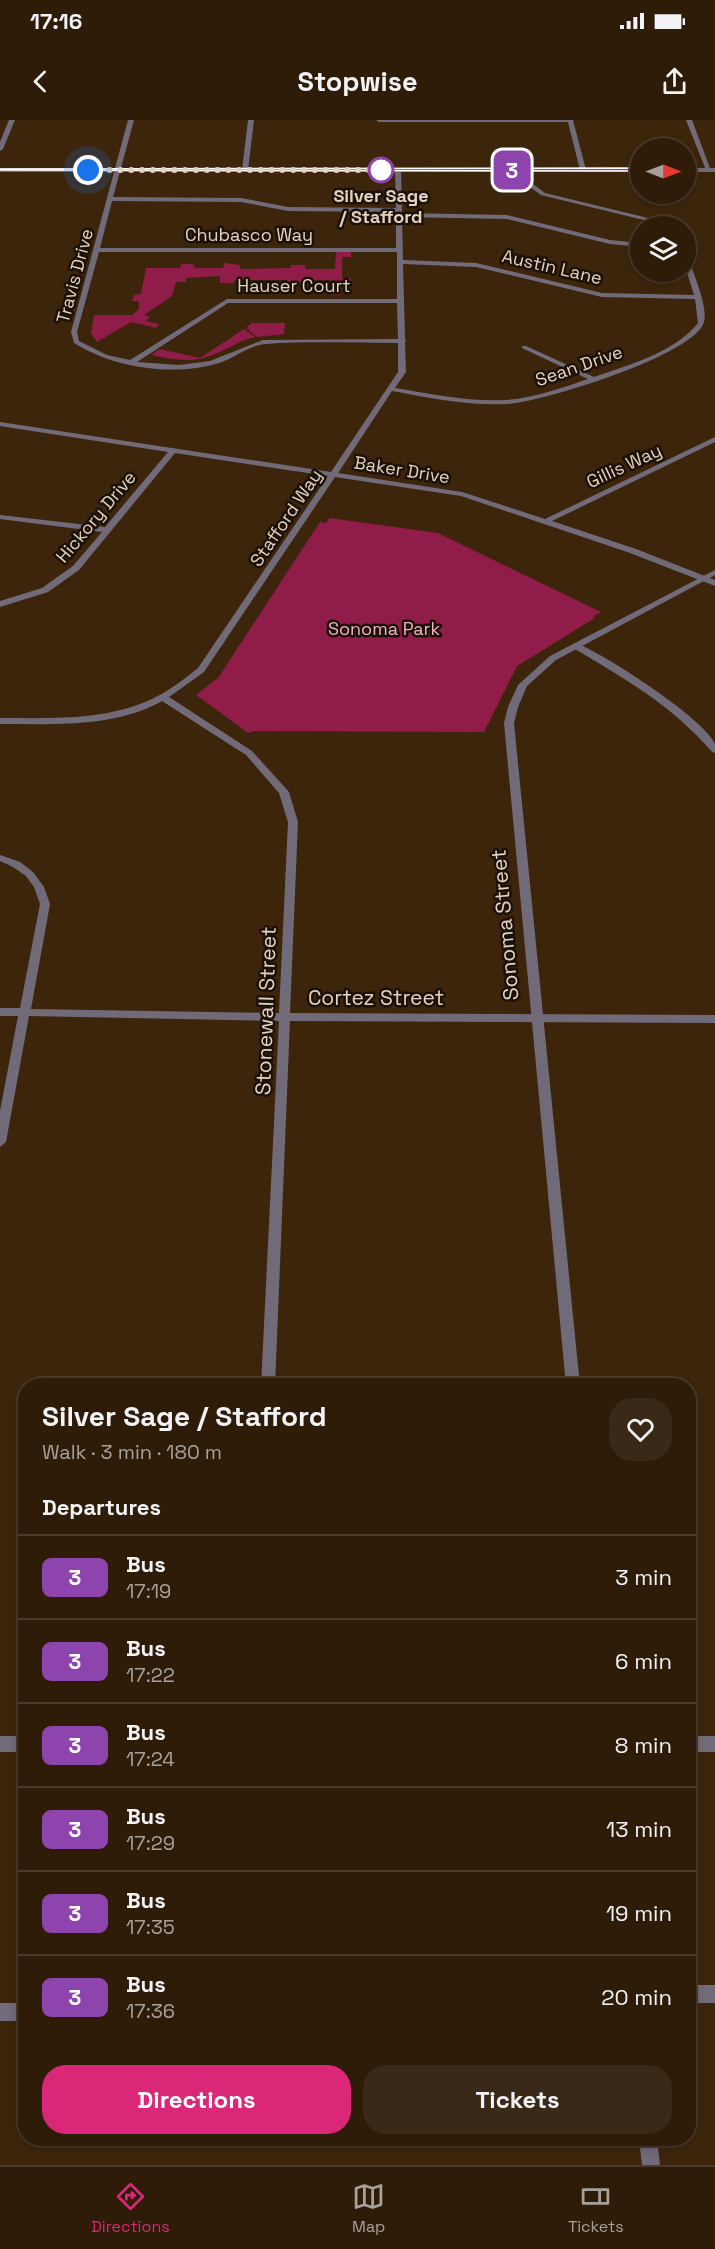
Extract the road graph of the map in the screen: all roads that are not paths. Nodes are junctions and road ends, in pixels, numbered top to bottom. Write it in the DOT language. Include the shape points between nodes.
graph roads {
  1 [pos="12,120"];
  2 [pos="131,120"];
  3 [pos="251,120"];
  4 [pos="379,120"];
  5 [pos="689,120"];
  6 [pos="570,121"];
  7 [pos="0,149"];
  8 [pos="0,170"];
  9 [pos="118,170"];
  10 [pos="245,170"];
  11 [pos="398,170"];
  12 [pos="527,170"];
  13 [pos="583,170"];
  14 [pos="630,170"];
  15 [pos="696,170"];
  16 [pos="712,170"];
  17 [pos="110,200"];
  18 [pos="399,212"];
  19 [pos="634,216"];
  20 [pos="630,244"];
  21 [pos="97,250"];
  22 [pos="400,250"];
  23 [pos="401,262"];
  24 [pos="692,282"];
  25 [pos="696,297"];
  26 [pos="401,301"];
  27 [pos="403,341"];
  28 [pos="524,346"];
  29 [pos="132,362"];
  30 [pos="594,379"];
  31 [pos="391,389"];
  32 [pos="0,424"];
  33 [pos="715,439"];
  34 [pos="173,450"];
  35 [pos="334,474"];
  36 [pos="0,517"];
  37 [pos="547,521"];
  38 [pos="107,531"];
  39 [pos="715,572"];
  40 [pos="704,578"];
  41 [pos="715,583"];
  42 [pos="0,604"];
  43 [pos="576,646"];
  44 [pos="164,698"];
  45 [pos="0,721"];
  46 [pos="715,750"];
  47 [pos="0,858"];
  48 [pos="0,1012"];
  49 [pos="26,1012"];
  50 [pos="285,1017"];
  51 [pos="537,1019"];
  52 [pos="715,1019"];
  53 [pos="0,1142"];
  54 [pos="268,1378"];
  55 [pos="572,1378"];
  56 [pos="0,1744"];
  57 [pos="18,1744"];
  58 [pos="696,1744"];
  59 [pos="715,1744"];
  60 [pos="696,1994"];
  61 [pos="715,1994"];
  62 [pos="0,2012"];
  63 [pos="18,2012"];
  64 [pos="649,2146"];
  65 [pos="651,2165"];
  1 -- 7 [label="street"];
  2 -- 9 [label="street, Travis Drive"];
  3 -- 10 [label="street"];
  4 -- 6 [label="street"];
  5 -- 16 [label="street"];
  6 -- 13 [label="street"];
  8 -- 9 [label="street"];
  9 -- 10 [label="street"];
  9 -- 17 [label="street, Travis Drive"];
  10 -- 11 [label="street"];
  11 -- 12 [label="street"];
  11 -- 18 [label="street, Stafford Way"];
  12 -- 13 [label="street"];
  12 -- 19 [label="street" via="530,185 543,194"];
  13 -- 14 [label="street"];
  15 -- 16 [label="street"];
  17 -- 18 [label="street" via="241,200 294,210"];
  17 -- 21 [label="street, Travis Drive"];
  18 -- 20 [label="street" via="500,216"];
  18 -- 22 [label="street, Stafford Way"];
  21 -- 22 [label="street, Chubasco Way"];
  21 -- 29 [label="street, Travis Drive" via="74,332 76,342 90,352"];
  22 -- 23 [label="street, Stafford Way"];
  23 -- 25 [label="street, Austin Lane" via="476,265 602,295"];
  23 -- 26 [label="street, Stafford Way"];
  24 -- 25 [label="street, Sean Drive"];
  25 -- 30 [label="street, Sean Drive" via="701,324 694,333 669,349"];
  26 -- 27 [label="street, Stafford Way"];
  26 -- 29 [label="street, Hauser Court" via="227,301"];
  27 -- 29 [label="street, Travis Drive" via="273,341 248,346 199,366 182,368"];
  27 -- 31 [label="street, Stafford Way" via="402,372"];
  28 -- 30 [label="street"];
  30 -- 31 [label="street, Sean Drive" via="545,396 510,402"];
  31 -- 35 [label="street, Stafford Way"];
  32 -- 34 [label="street, Baker Drive"];
  33 -- 37 [label="street, Gillis Way"];
  34 -- 35 [label="street, Baker Drive"];
  34 -- 38 [label="street, Hickory Drive"];
  35 -- 37 [label="street, Baker Drive" via="462,494"];
  35 -- 44 [label="street, Stafford Way" via="201,670"];
  36 -- 38 [label="street"];
  37 -- 40 [label="street, Baker Drive"];
  38 -- 42 [label="street, Hickory Drive" via="61,580 24,598"];
  39 -- 40 [label="street, Sonoma Street"];
  40 -- 41 [label="street, Baker Drive"];
  40 -- 43 [label="street, Sonoma Street"];
  43 -- 46 [label="street" via="685,714"];
  43 -- 51 [label="street, Sonoma Street" via="553,658 523,685 509,723"];
  44 -- 45 [label="street, Stafford Way" via="110,717"];
  44 -- 50 [label="street, Stonewall Street" via="249,753 284,792 293,822"];
  47 -- 49 [label="street" via="33,877 45,904"];
  48 -- 49 [label="street, Cortez Street"];
  49 -- 50 [label="street, Cortez Street"];
  49 -- 53 [label="street"];
  50 -- 51 [label="street, Cortez Street"];
  50 -- 54 [label="street, Stonewall Street"];
  51 -- 52 [label="street, Cortez Street"];
  51 -- 55 [label="street, Sonoma Street"];
  56 -- 57 [label="street"];
  58 -- 59 [label="street"];
  60 -- 61 [label="street"];
  62 -- 63 [label="street"];
  64 -- 65 [label="street"];
}
